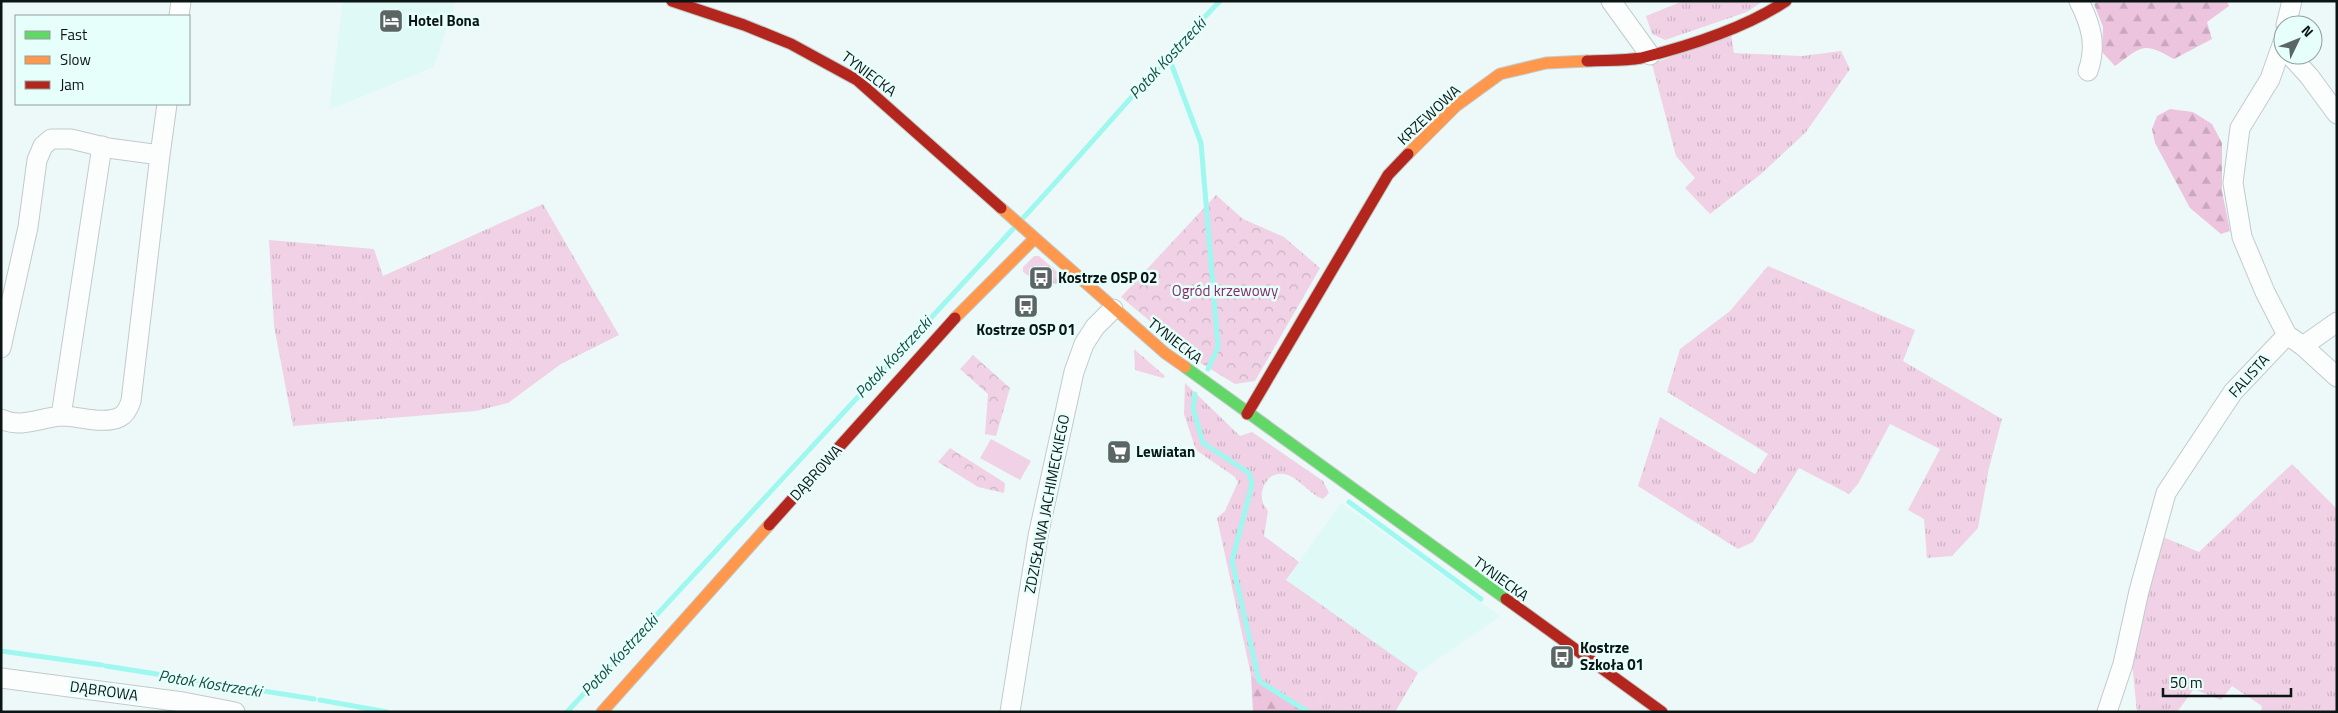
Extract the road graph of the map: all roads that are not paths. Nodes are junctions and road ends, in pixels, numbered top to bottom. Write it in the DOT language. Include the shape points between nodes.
graph roads {
  1 [pos="181,1"];
  2 [pos="672,1"];
  3 [pos="1611,1"];
  4 [pos="1786,1"];
  5 [pos="2079,1"];
  6 [pos="2292,1"];
  7 [pos="180,15"];
  8 [pos="2288,15"];
  9 [pos="1650,55"];
  10 [pos="2276,65"];
  11 [pos="2299,65"];
  12 [pos="2088,71"];
  13 [pos="167,105"];
  14 [pos="2337,114"];
  15 [pos="102,146"];
  16 [pos="160,155"];
  17 [pos="1035,238"];
  18 [pos="1113,309"];
  19 [pos="2337,322"];
  20 [pos="2286,335"];
  21 [pos="2303,346"];
  22 [pos="1,348"];
  23 [pos="2337,377"];
  24 [pos="1246,414"];
  25 [pos="61,416"];
  26 [pos="1,419"];
  27 [pos="1,678"];
  28 [pos="236,712"];
  29 [pos="602,712"];
  30 [pos="1010,712"];
  31 [pos="1662,712"];
  32 [pos="2107,712"];
  1 -- 7 [label="street"];
  2 -- 17 [label="street, TYNIECKA" via="775,36 844,72 873,93"];
  3 -- 9 [label="street"];
  4 -- 9 [label="street, KRZEWOWA" via="1716,34"];
  5 -- 12 [label="street" via="2089,21 2094,45"];
  6 -- 8 [label="street"];
  9 -- 24 [label="street, KRZEWOWA" via="1546,63 1500,74 1456,106 1388,175"];
  10 -- 20 [label="street" via="2240,128 2234,183 2242,237"];
  11 -- 14 [label="street"];
  13 -- 16 [label="street"];
  15 -- 16 [label="street"];
  15 -- 22 [label="street" via="64,139 51,139 43,146 37,160 28,228"];
  15 -- 25 [label="street"];
  16 -- 25 [label="street" via="131,401 121,417 108,420"];
  17 -- 18 [label="street, TYNIECKA"];
  17 -- 29 [label="street, DĄBROWA" via="971,300"];
  18 -- 24 [label="street, TYNIECKA"];
  18 -- 30 [label="street, ZDZISŁAWA JACHIMECKIEGO" via="1084,344 1074,372 1038,536"];
  19 -- 21 [label="street"];
  20 -- 21 [label="street"];
  20 -- 32 [label="street, FALISTA" via="2233,392 2166,494 2123,664"];
  21 -- 23 [label="street"];
  24 -- 31 [label="street, TYNIECKA"];
  25 -- 26 [label="street" via="13,424"];
  27 -- 28 [label="street, DĄBROWA"];
}
